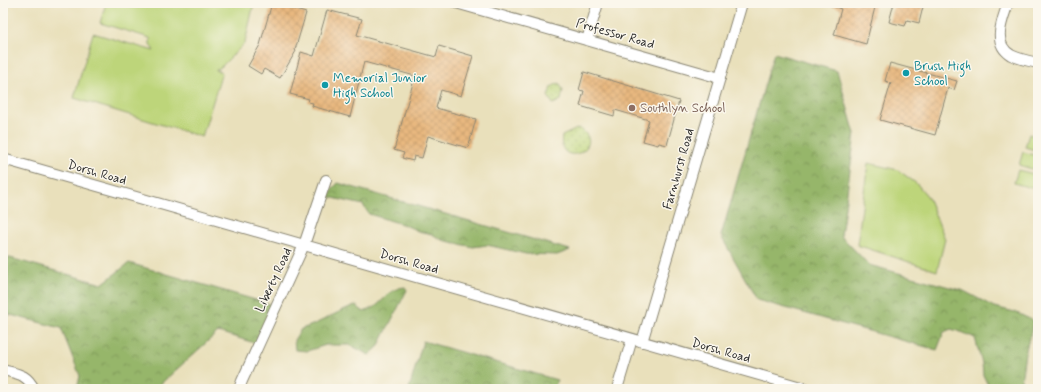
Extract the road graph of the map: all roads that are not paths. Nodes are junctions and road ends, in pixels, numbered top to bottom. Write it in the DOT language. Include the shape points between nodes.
graph roads {
  1 [pos="456,3"];
  2 [pos="598,3"];
  3 [pos="742,3"];
  4 [pos="1008,3"];
  5 [pos="587,40"];
  6 [pos="1038,63"];
  7 [pos="720,78"];
  8 [pos="3,159"];
  9 [pos="326,180"];
  10 [pos="304,245"];
  11 [pos="632,339"];
  12 [pos="642,342"];
  13 [pos="3,370"];
  14 [pos="34,389"];
  15 [pos="239,389"];
  16 [pos="617,389"];
  17 [pos="808,389"];
  1 -- 5 [label="street, Professor Road"];
  2 -- 5 [label="street"];
  3 -- 7 [label="street, Farnhurst Road"];
  4 -- 6 [label="street" via="1000,33 1004,49 1017,57"];
  5 -- 7 [label="street, Professor Road"];
  7 -- 12 [label="street, Farnhurst Road"];
  8 -- 10 [label="street, Dorsh Road"];
  9 -- 10 [label="street, Liberty Road"];
  10 -- 11 [label="street, Dorsh Road"];
  10 -- 15 [label="street, Liberty Road"];
  11 -- 12 [label="street, Dorsh Road"];
  11 -- 16 [label="street"];
  12 -- 17 [label="street, Dorsh Road"];
  13 -- 14 [label="street" via="23,375"];
}
